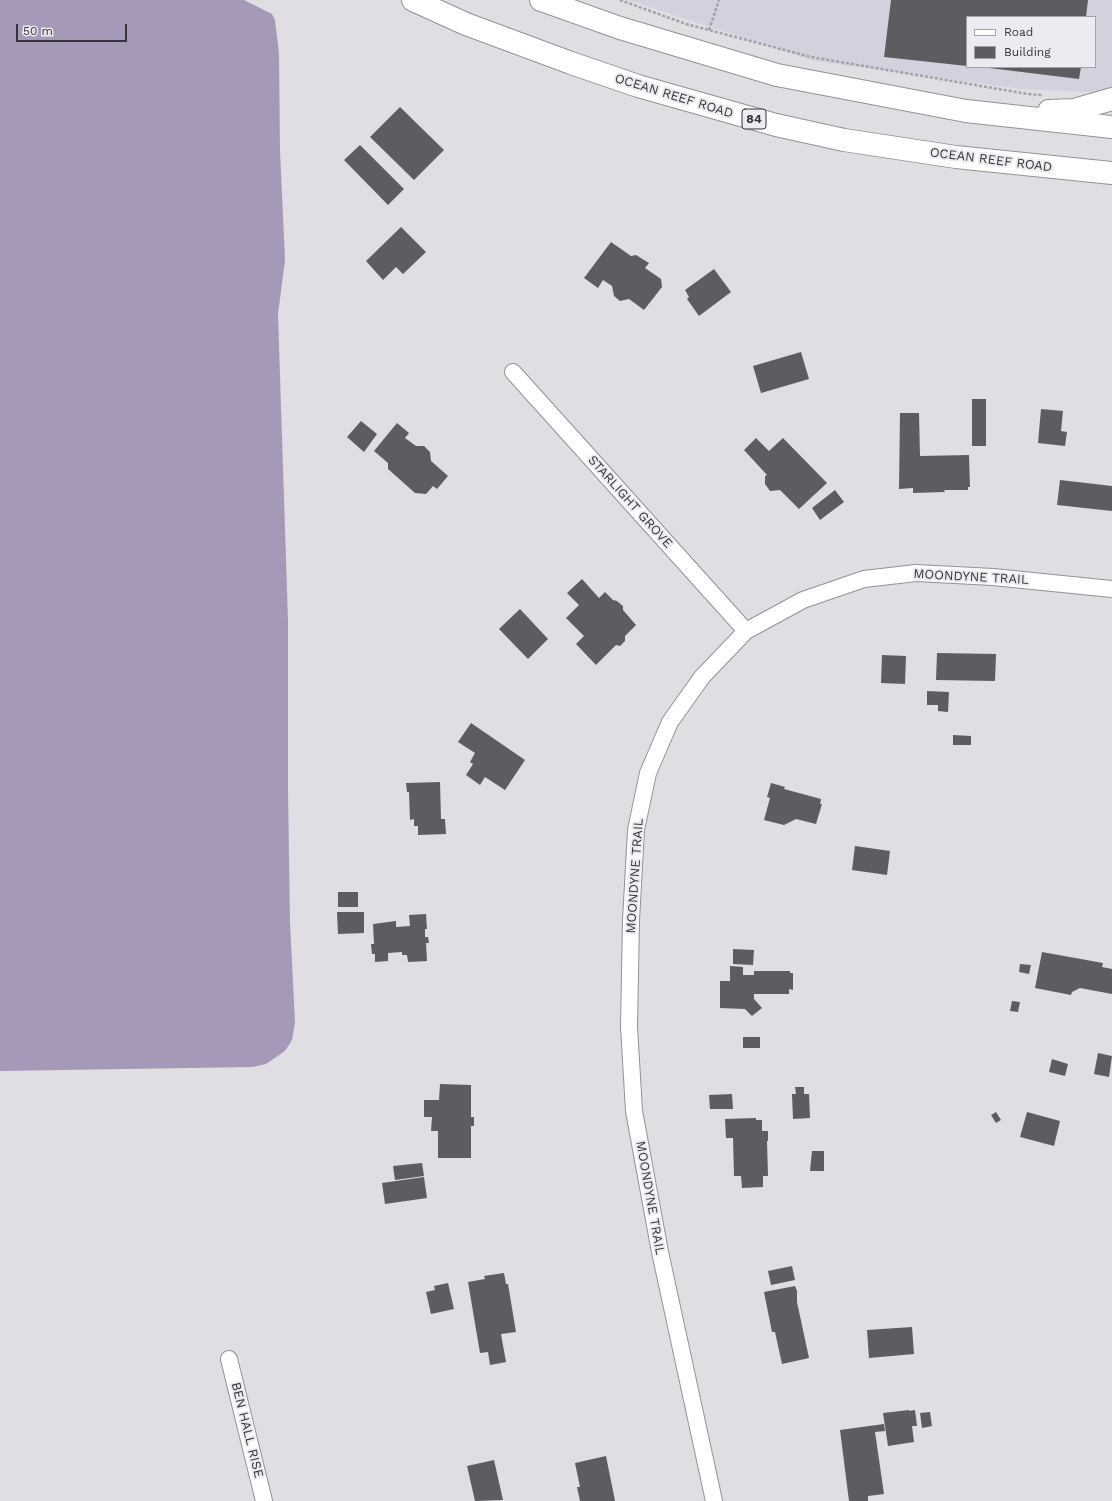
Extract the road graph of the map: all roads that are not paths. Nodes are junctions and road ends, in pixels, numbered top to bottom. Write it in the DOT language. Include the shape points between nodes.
graph roads {
  1 [pos="413,0"];
  2 [pos="541,0"];
  3 [pos="1112,99"];
  4 [pos="1001,115"];
  5 [pos="1112,127"];
  6 [pos="1112,173"];
  7 [pos="513,372"];
  8 [pos="1112,589"];
  9 [pos="746,631"];
  10 [pos="229,1359"];
  11 [pos="264,1501"];
  12 [pos="714,1501"];
  1 -- 6 [label="main road, OCEAN REEF ROAD / 84" via="466,24 638,86 776,125 844,140 956,157"];
  2 -- 4 [label="main road" via="620,28 777,75 966,111"];
  3 -- 4 [label="main road" via="1074,110"];
  4 -- 5 [label="main road"];
  7 -- 9 [label="street, STARLIGHT GROVE"];
  8 -- 9 [label="street, MOONDYNE TRAIL" via="993,577 916,573 864,579 803,600"];
  9 -- 12 [label="street, MOONDYNE TRAIL" via="702,677 670,722 648,773 636,830 631,920 629,1027 634,1111 660,1252"];
  10 -- 11 [label="street, BEN HALL RISE"];
}
